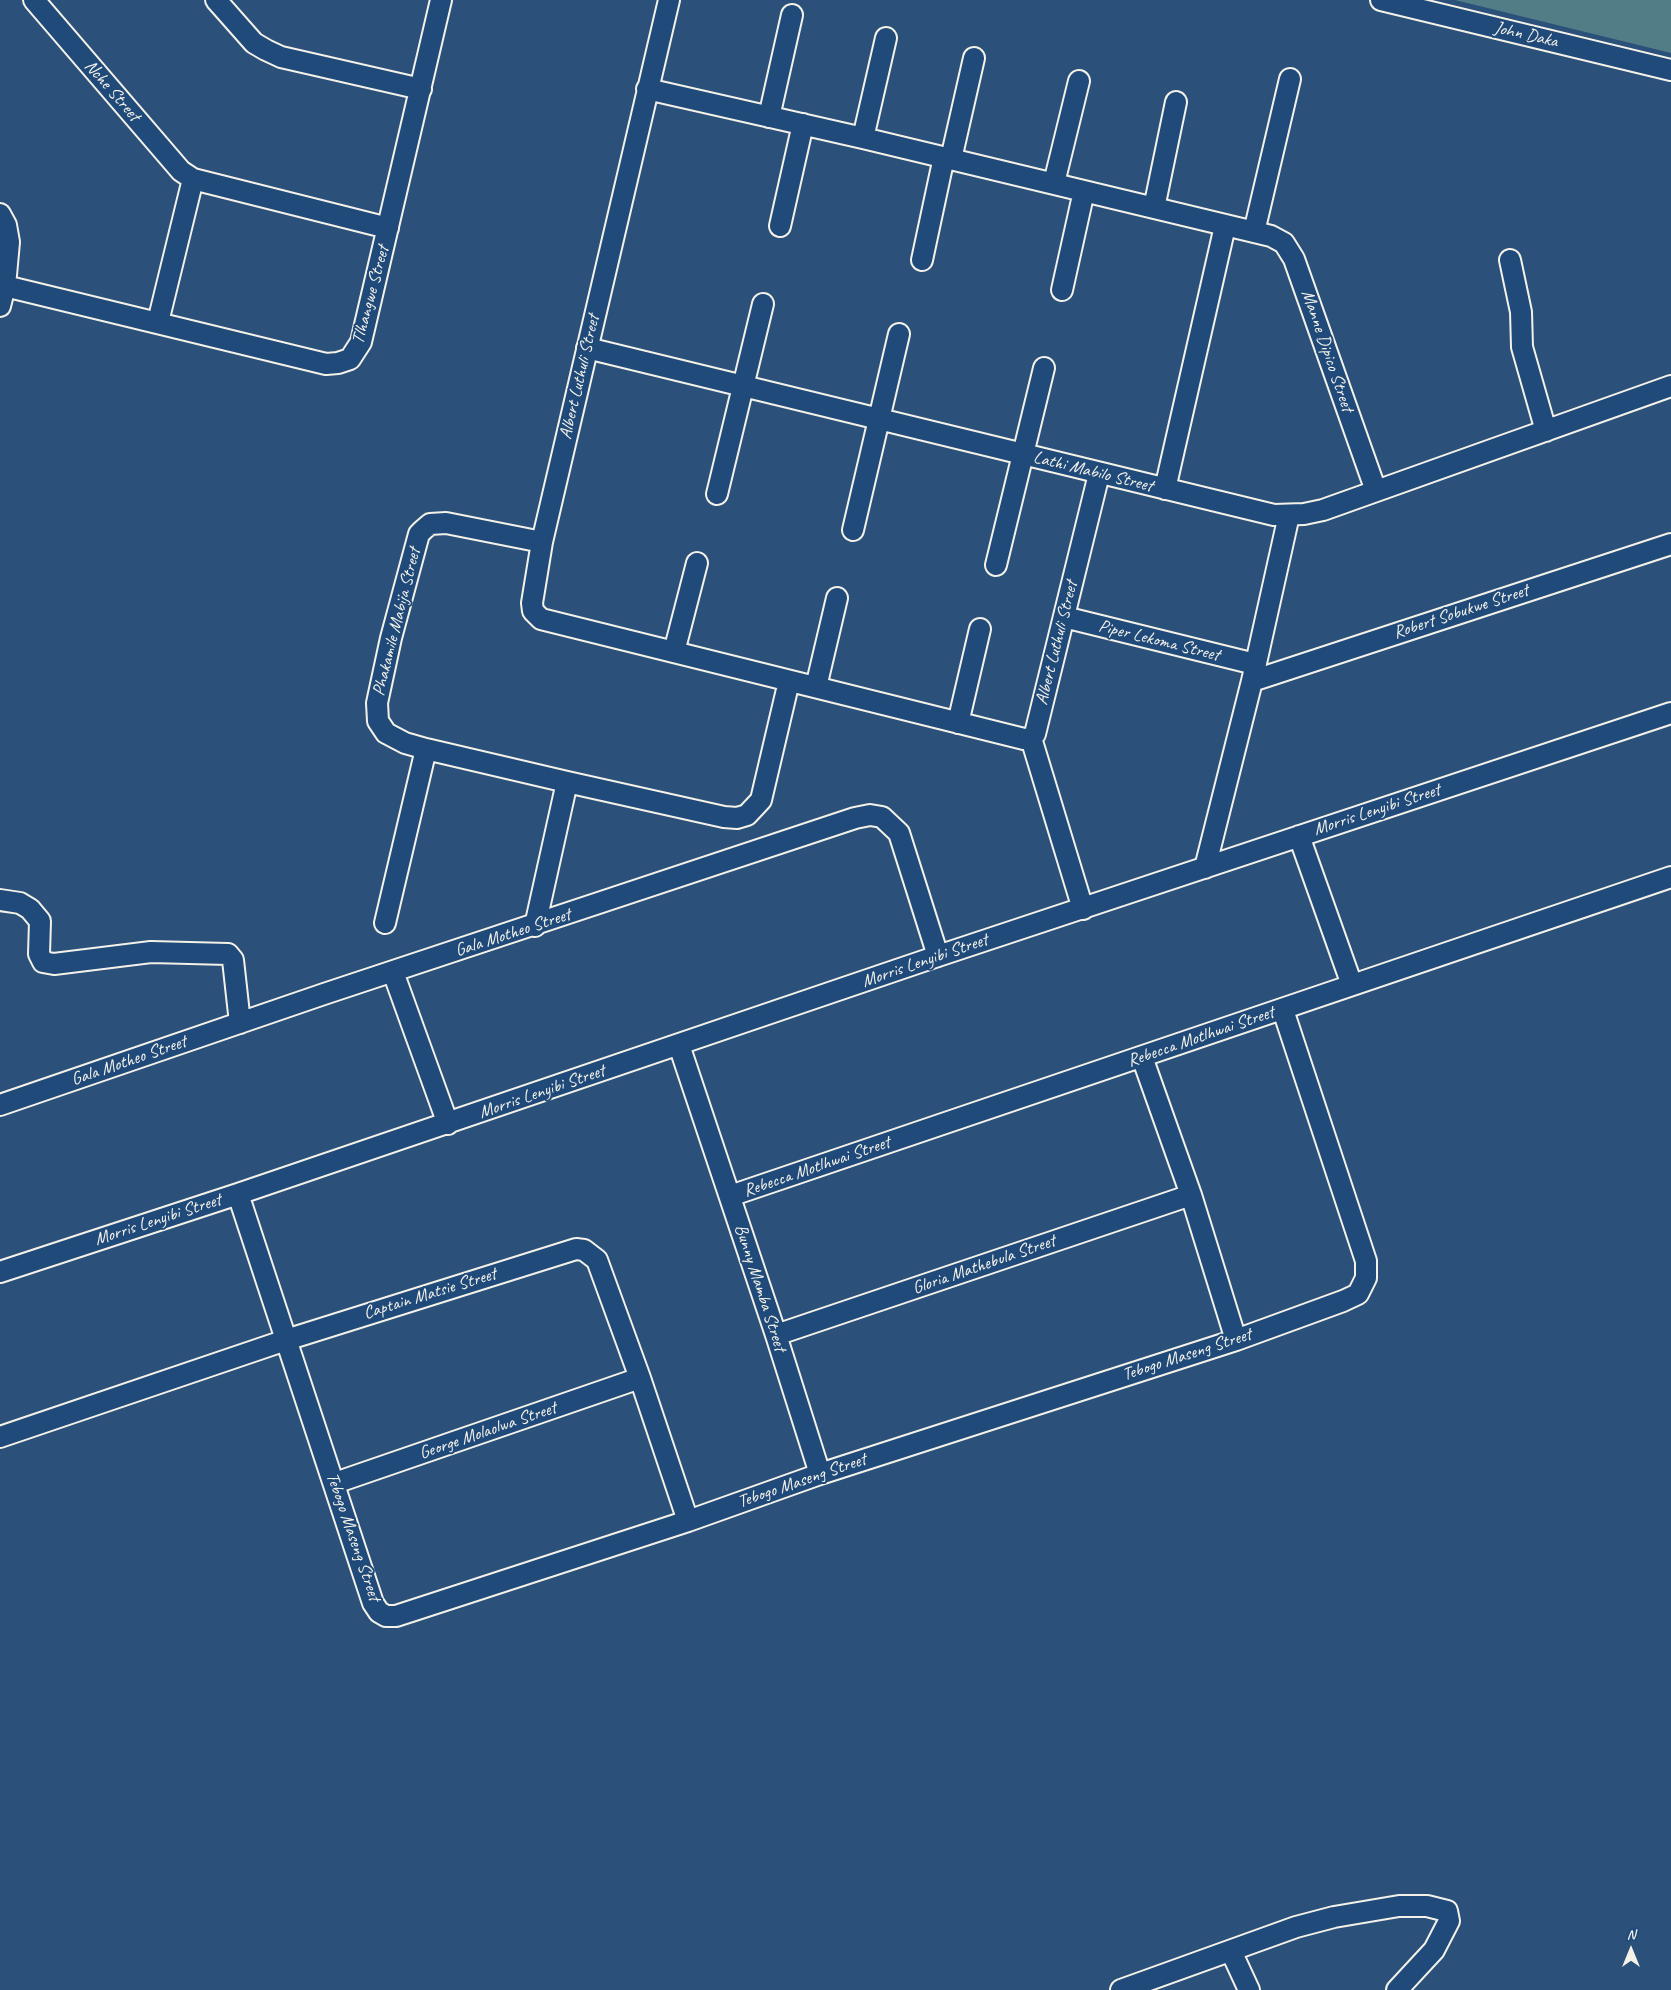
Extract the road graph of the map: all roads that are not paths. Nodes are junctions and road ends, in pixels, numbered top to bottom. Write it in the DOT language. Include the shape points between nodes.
graph roads {
  1 [pos="34,0"];
  2 [pos="216,0"];
  3 [pos="441,0"];
  4 [pos="669,0"];
  5 [pos="1381,0"];
  6 [pos="792,15"];
  7 [pos="886,38"];
  8 [pos="974,58"];
  9 [pos="1671,70"];
  10 [pos="1290,79"];
  11 [pos="1078,81"];
  12 [pos="421,89"];
  13 [pos="647,89"];
  14 [pos="1176,102"];
  15 [pos="769,117"];
  16 [pos="803,124"];
  17 [pos="863,138"];
  18 [pos="947,158"];
  19 [pos="193,179"];
  20 [pos="1054,183"];
  21 [pos="1084,191"];
  22 [pos="1154,208"];
  23 [pos="0,214"];
  24 [pos="780,226"];
  25 [pos="1225,226"];
  26 [pos="388,228"];
  27 [pos="1254,232"];
  28 [pos="922,260"];
  29 [pos="1510,260"];
  30 [pos="5,286"];
  31 [pos="1062,290"];
  32 [pos="763,304"];
  33 [pos="0,306"];
  34 [pos="158,322"];
  35 [pos="899,334"];
  36 [pos="587,348"];
  37 [pos="1044,368"];
  38 [pos="744,386"];
  39 [pos="1671,386"];
  40 [pos="879,420"];
  41 [pos="1546,431"];
  42 [pos="1022,455"];
  43 [pos="1099,474"];
  44 [pos="1164,489"];
  45 [pos="1376,491"];
  46 [pos="717,494"];
  47 [pos="1289,515"];
  48 [pos="854,530"];
  49 [pos="542,542"];
  50 [pos="1671,544"];
  51 [pos="697,563"];
  52 [pos="996,565"];
  53 [pos="837,598"];
  54 [pos="1064,617"];
  55 [pos="980,630"];
  56 [pos="674,652"];
  57 [pos="1253,673"];
  58 [pos="789,680"];
  59 [pos="816,687"];
  60 [pos="1671,713"];
  61 [pos="958,723"];
  62 [pos="1031,738"];
  63 [pos="426,749"];
  64 [pos="567,782"];
  65 [pos="1299,836"];
  66 [pos="1205,868"];
  67 [pos="1671,877"];
  68 [pos="0,900"];
  69 [pos="1083,909"];
  70 [pos="385,923"];
  71 [pos="534,926"];
  72 [pos="938,956"];
  73 [pos="393,972"];
  74 [pos="1352,985"];
  75 [pos="1282,1010"];
  76 [pos="240,1023"];
  77 [pos="679,1045"];
  78 [pos="1142,1057"];
  79 [pos="0,1105"];
  80 [pos="448,1124"];
  81 [pos="238,1194"];
  82 [pos="730,1196"];
  83 [pos="1191,1196"];
  84 [pos="0,1272"];
  85 [pos="776,1335"];
  86 [pos="286,1340"];
  87 [pos="1236,1340"];
  88 [pos="640,1378"];
  89 [pos="0,1437"];
  90 [pos="820,1474"];
  91 [pos="335,1483"];
  92 [pos="688,1521"];
  93 [pos="1231,1951"];
  94 [pos="1121,1990"];
  95 [pos="1248,1990"];
  96 [pos="1397,1990"];
  1 -- 19 [label="street, Nche Street" via="181,171"];
  2 -- 12 [label="street" via="254,43 280,57"];
  3 -- 12 [label="street, Tlhangwe Street"];
  4 -- 13 [label="street, Albert Luthuli Street"];
  5 -- 9 [label="street, John Daka"];
  6 -- 15 [label="street"];
  7 -- 17 [label="street"];
  8 -- 18 [label="street"];
  10 -- 27 [label="street"];
  11 -- 20 [label="street"];
  12 -- 26 [label="street, Tlhangwe Street"];
  13 -- 15 [label="street, Manne Dipico Street"];
  13 -- 36 [label="street, Albert Luthuli Street"];
  14 -- 22 [label="street"];
  15 -- 16 [label="street, Manne Dipico Street"];
  16 -- 17 [label="street, Manne Dipico Street"];
  16 -- 24 [label="street"];
  17 -- 18 [label="street, Manne Dipico Street"];
  18 -- 20 [label="street, Manne Dipico Street"];
  18 -- 28 [label="street"];
  19 -- 26 [label="street, Nche Street"];
  19 -- 34 [label="street"];
  20 -- 21 [label="street, Manne Dipico Street"];
  21 -- 22 [label="street, Manne Dipico Street"];
  21 -- 31 [label="street"];
  22 -- 25 [label="street, Manne Dipico Street"];
  23 -- 30 [label="street" via="6,224 9,242"];
  25 -- 27 [label="street, Manne Dipico Street"];
  25 -- 44 [label="street, Lathi Mabilo Street"];
  26 -- 34 [label="street, Tlhangwe Street" via="361,342 350,359 326,364"];
  27 -- 45 [label="street, Manne Dipico Street" via="1284,243 1294,259"];
  29 -- 41 [label="street" via="1521,312 1522,347"];
  30 -- 33 [label="street"];
  30 -- 34 [label="street, Tlhangwe Street"];
  32 -- 38 [label="street"];
  35 -- 40 [label="street"];
  36 -- 38 [label="street, Lathi Mabilo Street"];
  36 -- 49 [label="street, Albert Luthuli Street"];
  37 -- 42 [label="street, Lathi Mabilo Street"];
  38 -- 40 [label="street, Lathi Mabilo Street"];
  38 -- 46 [label="street"];
  39 -- 41 [label="street, Lathi Mabilo Street"];
  40 -- 42 [label="street, Lathi Mabilo Street"];
  40 -- 48 [label="street"];
  41 -- 45 [label="street, Lathi Mabilo Street"];
  42 -- 43 [label="street, Lathi Mabilo Street"];
  42 -- 52 [label="street, Lathi Mabilo Street"];
  43 -- 44 [label="street, Lathi Mabilo Street"];
  43 -- 54 [label="street, Albert Luthuli Street"];
  44 -- 47 [label="street, Lathi Mabilo Street" via="1258,512"];
  45 -- 47 [label="street, Lathi Mabilo Street" via="1323,510"];
  47 -- 57 [label="street"];
  49 -- 56 [label="street, Albert Luthuli Street" via="532,603 533,611 541,619"];
  49 -- 63 [label="street, Phakamile Mabija Street" via="446,524 430,524 419,534 391,638 376,712 386,733 404,744"];
  50 -- 57 [label="street, Robert Sobukwe Street"];
  51 -- 56 [label="street"];
  53 -- 59 [label="street"];
  54 -- 57 [label="street, Piper Lekoma Street"];
  54 -- 62 [label="street, Albert Luthuli Street" via="1035,734"];
  55 -- 61 [label="street"];
  56 -- 58 [label="street, Albert Luthuli Street"];
  57 -- 66 [label="street"];
  58 -- 59 [label="street, Albert Luthuli Street"];
  58 -- 64 [label="street, Phakamile Mabija Street" via="761,800 747,815 724,817"];
  59 -- 61 [label="street, Albert Luthuli Street"];
  60 -- 65 [label="street, Morris Lenyibi Street"];
  61 -- 62 [label="street, Albert Luthuli Street"];
  62 -- 69 [label="street"];
  63 -- 64 [label="street, Phakamile Mabija Street"];
  63 -- 70 [label="street"];
  64 -- 71 [label="street"];
  65 -- 66 [label="street, Morris Lenyibi Street"];
  65 -- 74 [label="street"];
  66 -- 69 [label="street, Morris Lenyibi Street"];
  67 -- 74 [label="street, Rebecca Motlhwai Street"];
  68 -- 76 [label="street" via="20,903 40,921 39,954 44,962 54,964 151,952 228,954 233,960"];
  69 -- 72 [label="street, Morris Lenyibi Street"];
  71 -- 72 [label="street, Gala Motheo Street" via="870,815 882,817 899,833"];
  71 -- 73 [label="street, Gala Motheo Street"];
  72 -- 77 [label="street, Morris Lenyibi Street"];
  73 -- 76 [label="street, Gala Motheo Street"];
  73 -- 80 [label="street"];
  74 -- 75 [label="street, Rebecca Motlhwai Street"];
  75 -- 78 [label="street, Rebecca Motlhwai Street"];
  75 -- 87 [label="street, Tebogo Maseng Street" via="1367,1270 1358,1294"];
  76 -- 79 [label="street, Gala Motheo Street"];
  77 -- 80 [label="street, Morris Lenyibi Street"];
  77 -- 82 [label="street, Bunny Mamba Street"];
  78 -- 82 [label="street, Rebecca Motlhwai Street"];
  78 -- 83 [label="street"];
  80 -- 81 [label="street, Morris Lenyibi Street"];
  81 -- 84 [label="street, Morris Lenyibi Street"];
  81 -- 86 [label="street, Tebogo Maseng Street"];
  82 -- 85 [label="street, Bunny Mamba Street"];
  83 -- 85 [label="street, Gloria Mathebula Street"];
  83 -- 87 [label="street"];
  85 -- 90 [label="street, Bunny Mamba Street"];
  86 -- 88 [label="street, Captain Matsie Street" via="576,1249 584,1250 596,1260"];
  86 -- 89 [label="street, Captain Matsie Street"];
  86 -- 91 [label="street, Tebogo Maseng Street"];
  87 -- 90 [label="street, Tebogo Maseng Street"];
  88 -- 91 [label="street, George Molaolwa Street"];
  88 -- 92 [label="street, Captain Matsie Street"];
  90 -- 92 [label="street, Tebogo Maseng Street"];
  91 -- 92 [label="street, Tebogo Maseng Street" via="373,1603 386,1616 406,1614"];
  93 -- 94 [label="street"];
  93 -- 95 [label="street"];
  93 -- 96 [label="street" via="1296,1927 1371,1910 1427,1906 1448,1911 1449,1921 1434,1950"];
}
